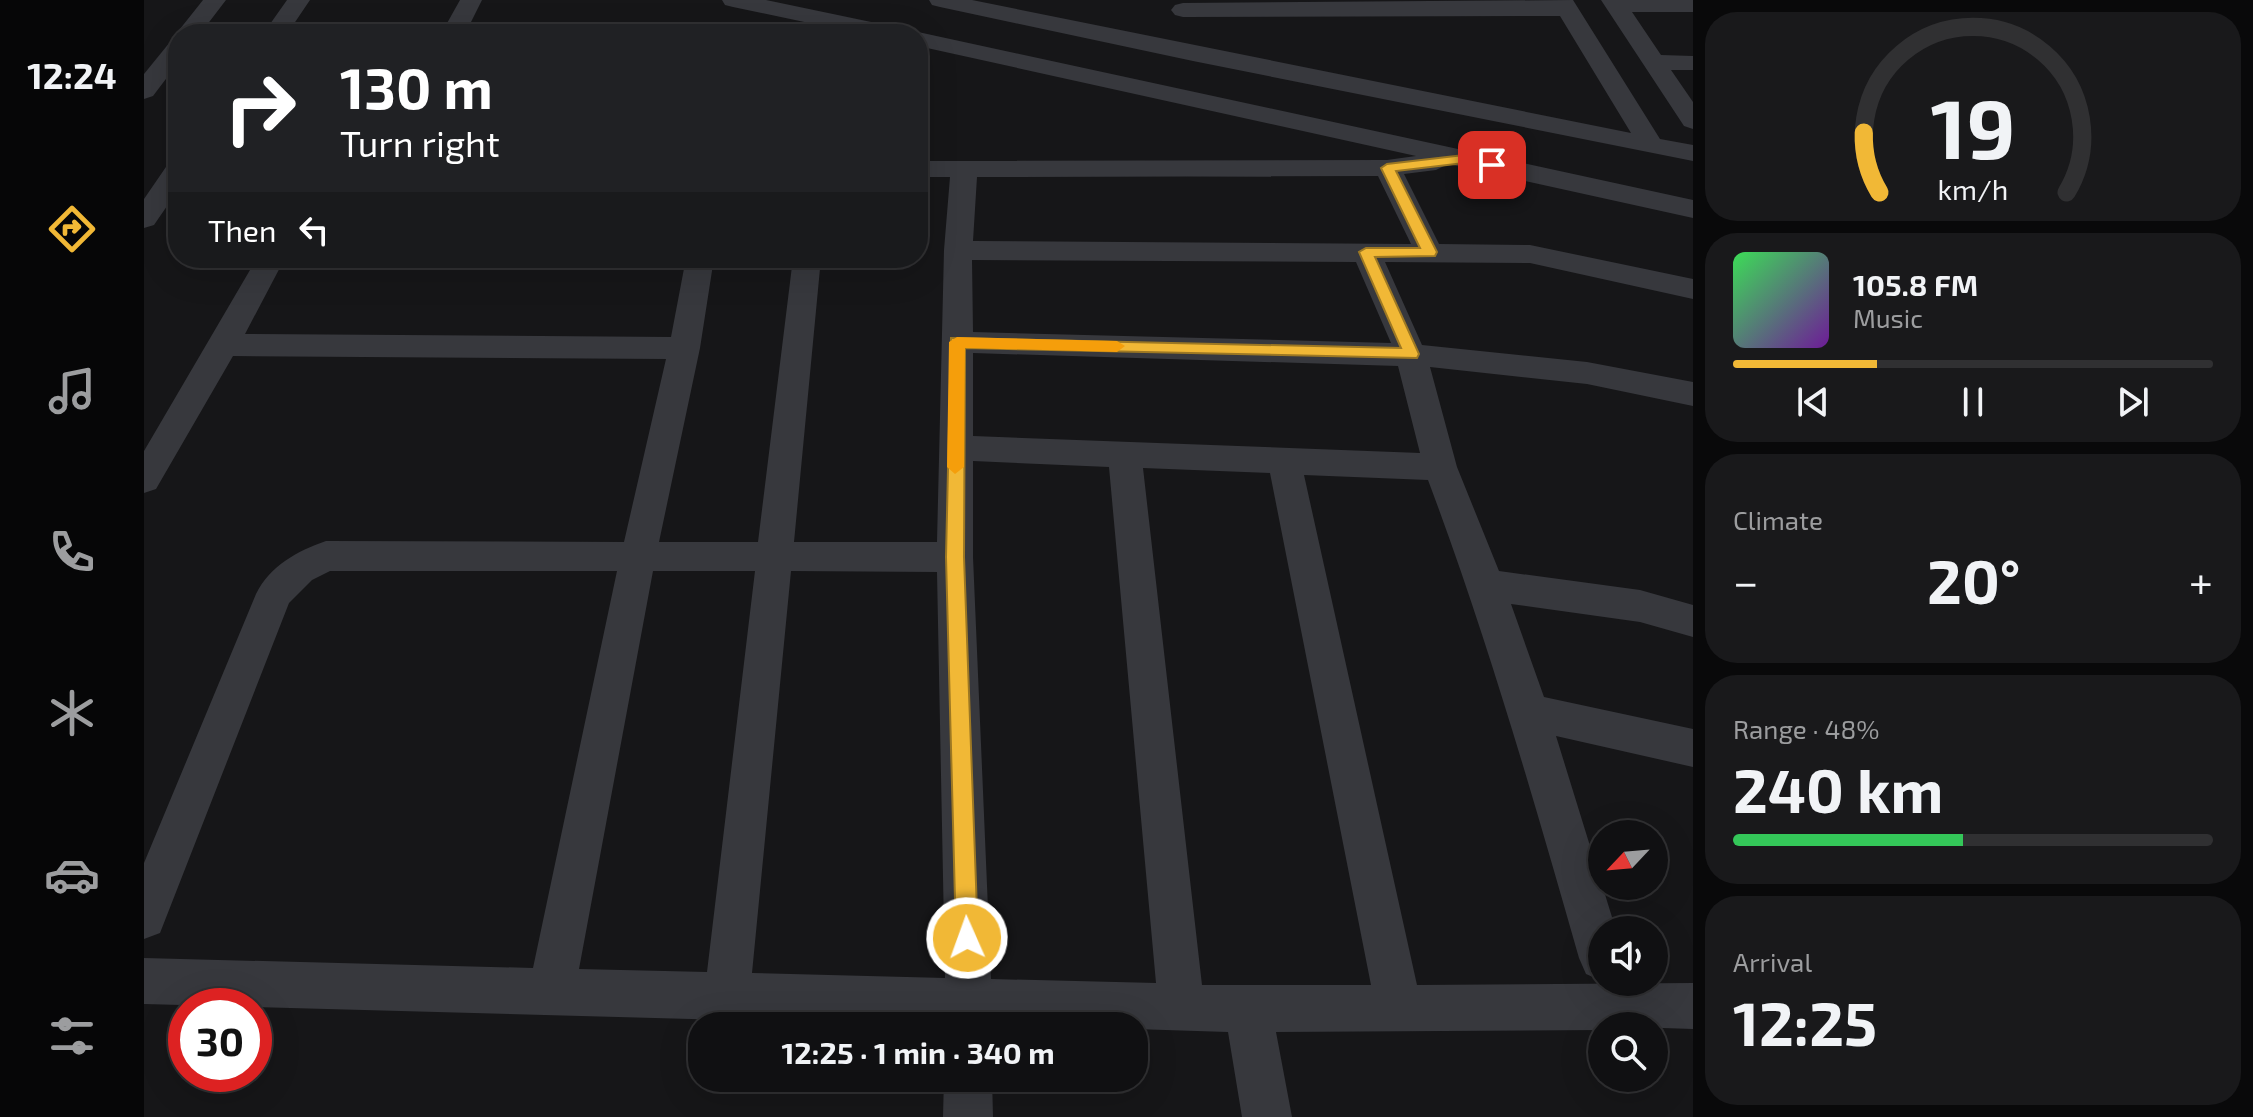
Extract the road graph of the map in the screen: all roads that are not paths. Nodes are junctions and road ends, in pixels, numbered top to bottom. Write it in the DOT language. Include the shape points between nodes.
graph roads {
  1 [pos="215,0"];
  2 [pos="299,0"];
  3 [pos="471,0"];
  4 [pos="733,0"];
  5 [pos="940,0"];
  6 [pos="1614,2"];
  7 [pos="757,3"];
  8 [pos="1182,5"];
  9 [pos="1565,5"];
  10 [pos="1693,5"];
  11 [pos="836,18"];
  12 [pos="196,24"];
  13 [pos="282,24"];
  14 [pos="458,24"];
  15 [pos="752,24"];
  16 [pos="858,24"];
  17 [pos="928,41"];
  18 [pos="1193,54"];
  19 [pos="168,60"];
  20 [pos="1654,62"];
  21 [pos="1693,63"];
  22 [pos="144,91"];
  23 [pos="1693,121"];
  24 [pos="1650,143"];
  25 [pos="1693,153"];
  26 [pos="1464,159"];
  27 [pos="1387,168"];
  28 [pos="928,169"];
  29 [pos="964,169"];
  30 [pos="168,184"];
  31 [pos="1693,209"];
  32 [pos="144,219"];
  33 [pos="958,250"];
  34 [pos="1366,252"];
  35 [pos="1429,252"];
  36 [pos="266,268"];
  37 [pos="698,268"];
  38 [pos="806,268"];
  39 [pos="1693,289"];
  40 [pos="957,342"];
  41 [pos="224,345"];
  42 [pos="684,348"];
  43 [pos="1411,354"];
  44 [pos="1693,394"];
  45 [pos="956,448"];
  46 [pos="1125,455"];
  47 [pos="1284,461"];
  48 [pos="1440,467"];
  49 [pos="144,480"];
  50 [pos="638,557"];
  51 [pos="773,557"];
  52 [pos="955,557"];
  53 [pos="1486,585"];
  54 [pos="1693,621"];
  55 [pos="1529,712"];
  56 [pos="1693,748"];
  57 [pos="1590,916"];
  58 [pos="144,917"];
  59 [pos="144,981"];
  60 [pos="551,993"];
  61 [pos="1588,996"];
  62 [pos="1626,996"];
  63 [pos="727,997"];
  64 [pos="1693,1006"];
  65 [pos="1181,1008"];
  66 [pos="1399,1008"];
  67 [pos="1248,1009"];
  68 [pos="941,1012"];
  69 [pos="969,1012"];
  70 [pos="1040,1012"];
  71 [pos="968,1092"];
  72 [pos="968,1117"];
  73 [pos="1267,1117"];
  1 -- 12 [label="street"];
  2 -- 13 [label="street"];
  3 -- 14 [label="street"];
  4 -- 7 [label="street"];
  5 -- 18 [label="street"];
  6 -- 10 [label="street"];
  6 -- 20 [label="street"];
  7 -- 11 [label="street"];
  7 -- 15 [label="street"];
  8 -- 9 [label="street"];
  8 -- 18 [label="street"];
  9 -- 24 [label="street"];
  11 -- 16 [label="street"];
  17 -- 26 [label="street"];
  18 -- 24 [label="street"];
  19 -- 22 [label="street"];
  20 -- 21 [label="street"];
  20 -- 23 [label="street"];
  24 -- 25 [label="street"];
  26 -- 27 [label="street"];
  26 -- 31 [label="street"];
  27 -- 29 [label="street"];
  27 -- 35 [label="street"];
  28 -- 29 [label="street"];
  29 -- 33 [label="street"];
  30 -- 32 [label="street"];
  33 -- 34 [label="street"];
  33 -- 40 [label="street"];
  34 -- 35 [label="street"];
  34 -- 43 [label="street"];
  35 -- 39 [label="street" via="1530,254"];
  36 -- 41 [label="street"];
  37 -- 42 [label="street"];
  38 -- 51 [label="street"];
  40 -- 43 [label="street"];
  40 -- 45 [label="street"];
  41 -- 42 [label="street"];
  41 -- 49 [label="street"];
  42 -- 50 [label="street"];
  43 -- 44 [label="street" via="1622,376"];
  43 -- 48 [label="street"];
  45 -- 46 [label="street"];
  45 -- 52 [label="street"];
  46 -- 47 [label="street"];
  46 -- 65 [label="street"];
  47 -- 48 [label="street"];
  47 -- 66 [label="street"];
  48 -- 53 [label="street"];
  50 -- 51 [label="street"];
  50 -- 58 [label="street" via="326,556 299,569 274,594"];
  50 -- 60 [label="street"];
  51 -- 52 [label="street"];
  51 -- 63 [label="street"];
  52 -- 69 [label="street"];
  53 -- 54 [label="street" via="1640,606"];
  53 -- 55 [label="street"];
  55 -- 56 [label="street"];
  55 -- 57 [label="street"];
  59 -- 60 [label="street"];
  60 -- 63 [label="street"];
  61 -- 66 [label="street"];
  62 -- 64 [label="street"];
  63 -- 68 [label="street"];
  65 -- 67 [label="street"];
  65 -- 70 [label="street"];
  66 -- 67 [label="street"];
  67 -- 73 [label="street"];
  71 -- 72 [label="street"];
}
